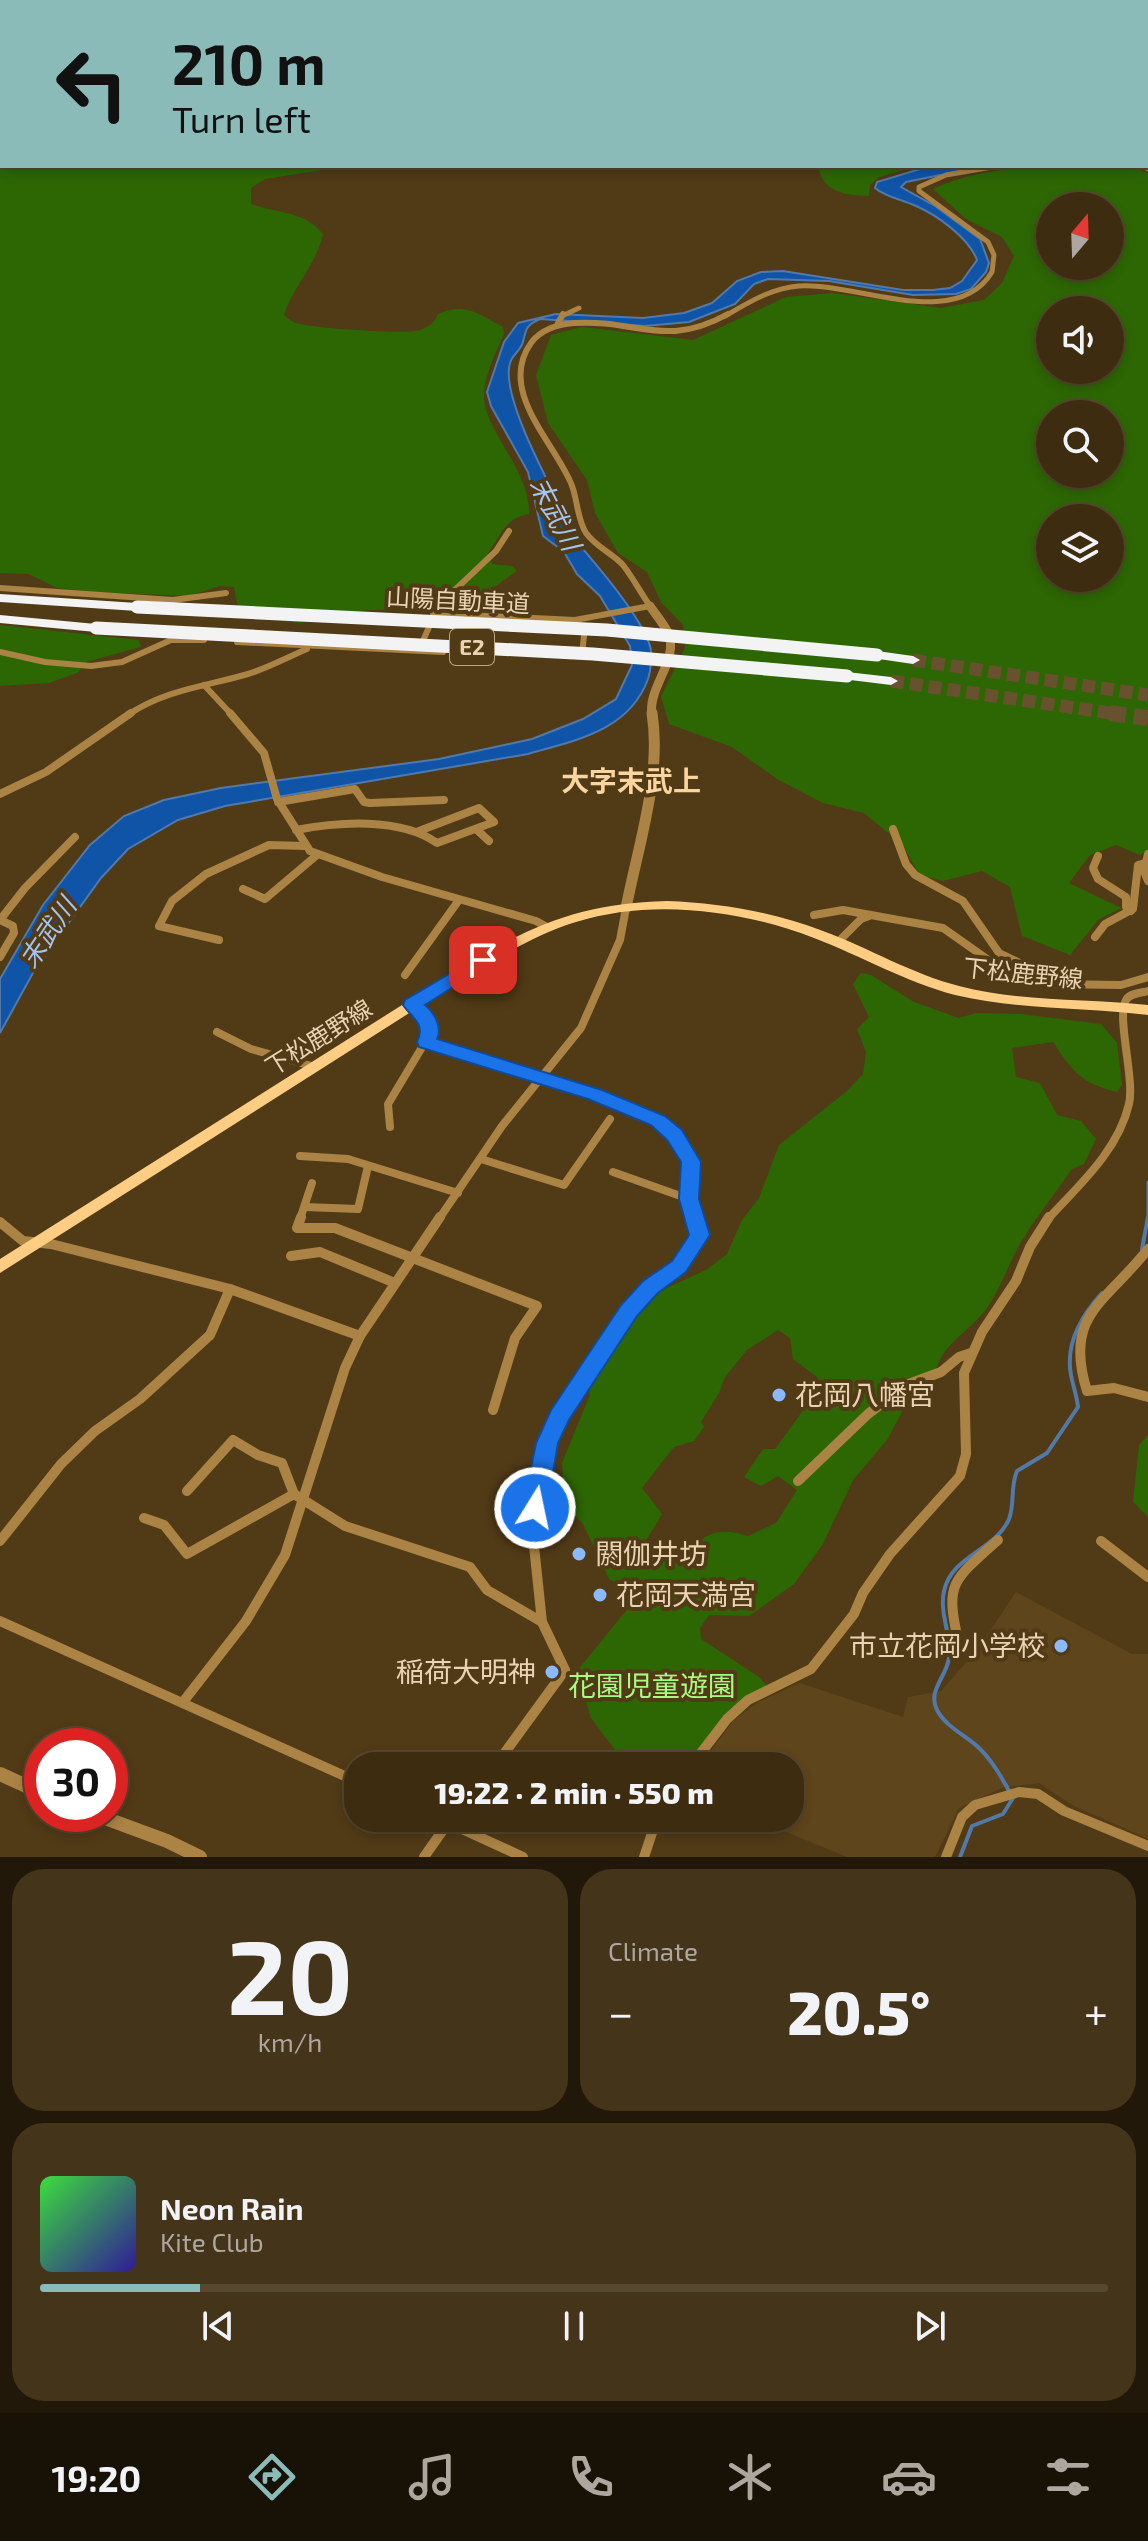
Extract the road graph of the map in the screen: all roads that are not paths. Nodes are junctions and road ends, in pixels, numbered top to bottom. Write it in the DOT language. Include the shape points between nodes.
graph roads {
  1 [pos="986,168"];
  2 [pos="579,308"];
  3 [pos="558,322"];
  4 [pos="509,531"];
  5 [pos="0,588"];
  6 [pos="226,593"];
  7 [pos="0,598"];
  8 [pos="650,606"];
  9 [pos="433,613"];
  10 [pos="0,619"];
  11 [pos="579,619"];
  12 [pos="310,647"];
  13 [pos="0,652"];
  14 [pos="418,652"];
  15 [pos="913,660"];
  16 [pos="891,681"];
  17 [pos="204,685"];
  18 [pos="0,794"];
  19 [pos="278,800"];
  20 [pos="444,800"];
  21 [pos="476,829"];
  22 [pos="893,829"];
  23 [pos="296,830"];
  24 [pos="419,831"];
  25 [pos="75,837"];
  26 [pos="489,841"];
  27 [pos="305,846"];
  28 [pos="317,855"];
  29 [pos="1098,856"];
  30 [pos="1146,859"];
  31 [pos="1148,881"];
  32 [pos="243,889"];
  33 [pos="459,900"];
  34 [pos="626,908"];
  35 [pos="1131,911"];
  36 [pos="814,915"];
  37 [pos="869,916"];
  38 [pos="0,920"];
  39 [pos="547,927"];
  40 [pos="1095,937"];
  41 [pos="219,940"];
  42 [pos="838,942"];
  43 [pos="0,957"];
  44 [pos="405,975"];
  45 [pos="1148,977"];
  46 [pos="1121,985"];
  47 [pos="1084,986"];
  48 [pos="1148,991"];
  49 [pos="1127,1001"];
  50 [pos="412,1005"];
  51 [pos="1148,1010"];
  52 [pos="217,1032"];
  53 [pos="426,1042"];
  54 [pos="315,1067"];
  55 [pos="538,1079"];
  56 [pos="610,1119"];
  57 [pos="390,1127"];
  58 [pos="300,1156"];
  59 [pos="481,1159"];
  60 [pos="368,1166"];
  61 [pos="613,1172"];
  62 [pos="312,1183"];
  63 [pos="458,1193"];
  64 [pos="689,1199"];
  65 [pos="305,1207"];
  66 [pos="0,1222"];
  67 [pos="38,1243"];
  68 [pos="1148,1249"];
  69 [pos="414,1255"];
  70 [pos="291,1256"];
  71 [pos="0,1267"];
  72 [pos="395,1283"];
  73 [pos="230,1289"];
  74 [pos="360,1336"];
  75 [pos="971,1353"];
  76 [pos="1148,1397"];
  77 [pos="493,1410"];
  78 [pos="798,1481"];
  79 [pos="187,1491"];
  80 [pos="298,1495"];
  81 [pos="144,1518"];
  82 [pos="998,1540"];
  83 [pos="0,1541"];
  84 [pos="1101,1541"];
  85 [pos="1148,1577"];
  86 [pos="0,1621"];
  87 [pos="542,1622"];
  88 [pos="960,1649"];
  89 [pos="183,1702"];
  90 [pos="505,1752"];
  91 [pos="702,1752"];
  92 [pos="0,1774"];
  93 [pos="344,1776"];
  94 [pos="24,1785"];
  95 [pos="128,1827"];
  96 [pos="445,1832"];
  97 [pos="475,1832"];
  98 [pos="652,1832"];
  99 [pos="1148,1846"];
  100 [pos="200,1857"];
  101 [pos="424,1857"];
  102 [pos="523,1857"];
  103 [pos="644,1857"];
  104 [pos="946,1857"];
  1 -- 3 [label="street" via="946,175 919,187 982,235 991,249 995,260 990,277 964,296 921,302 798,286 680,333"];
  2 -- 3 [label="street" via="563,313"];
  3 -- 8 [label="street" via="522,356 527,404 574,487 583,527 596,546 622,565"];
  4 -- 9 [label="street" via="502,545"];
  5 -- 6 [label="street" via="173,600"];
  7 -- 15 [label="highway, 山陽自動車道 / E2, bridge" via="607,630"];
  8 -- 11 [label="street"];
  8 -- 34 [label="street" via="670,636 669,656 650,703 653,770"];
  9 -- 11 [label="street"];
  9 -- 14 [label="street"];
  10 -- 16 [label="highway, 山陽自動車道 / E2, bridge" via="593,654"];
  11 -- 14 [label="street" via="586,627 582,658"];
  12 -- 13 [label="street" via="183,639 122,662 91,666"];
  12 -- 14 [label="street"];
  12 -- 17 [label="street" via="251,673"];
  17 -- 18 [label="street" via="145,703 71,756"];
  17 -- 19 [label="street" via="258,743"];
  19 -- 20 [label="street" via="355,789 370,803"];
  19 -- 23 [label="street"];
  21 -- 24 [label="street" via="437,843"];
  21 -- 24 [label="street" via="494,822 479,808"];
  21 -- 26 [label="street"];
  22 -- 47 [label="street" via="915,875 963,901 999,953"];
  23 -- 24 [label="street" via="338,825"];
  23 -- 27 [label="street"];
  25 -- 38 [label="street"];
  27 -- 28 [label="street"];
  27 -- 41 [label="street" via="262,847 206,874 172,901 159,926"];
  28 -- 32 [label="street" via="265,899"];
  28 -- 33 [label="street"];
  29 -- 35 [label="street" via="1093,868 1098,879 1122,893"];
  30 -- 31 [label="street"];
  30 -- 35 [label="street" via="1135,871"];
  33 -- 39 [label="street"];
  33 -- 44 [label="street"];
  34 -- 39 [label="main road, 下松鹿野線"];
  34 -- 42 [label="main road, 下松鹿野線" via="745,913"];
  34 -- 55 [label="street" via="620,940 581,1028"];
  35 -- 40 [label="street" via="1105,924"];
  36 -- 37 [label="street" via="843,910"];
  37 -- 42 [label="street"];
  37 -- 47 [label="street" via="943,928 981,957 1023,977"];
  38 -- 43 [label="street" via="13,926 14,933"];
  39 -- 50 [label="main road, 下松鹿野線"];
  42 -- 49 [label="main road, 下松鹿野線" via="957,991 994,998"];
  45 -- 46 [label="street"];
  46 -- 47 [label="street"];
  46 -- 49 [label="street"];
  48 -- 49 [label="street"];
  49 -- 51 [label="main road, 下松鹿野線"];
  49 -- 75 [label="street" via="1122,1024 1128,1045 1126,1113 1104,1158 1045,1222"];
  50 -- 53 [label="street" via="428,1022"];
  50 -- 54 [label="main road, 下松鹿野線"];
  52 -- 54 [label="street" via="266,1055"];
  53 -- 55 [label="street"];
  53 -- 57 [label="street" via="388,1104"];
  54 -- 67 [label="main road, 下松鹿野線"];
  55 -- 59 [label="street"];
  55 -- 64 [label="street" via="658,1121 675,1135 691,1162"];
  56 -- 59 [label="street" via="564,1185"];
  58 -- 60 [label="street" via="348,1159"];
  59 -- 63 [label="street"];
  60 -- 63 [label="street"];
  60 -- 65 [label="street" via="358,1209"];
  61 -- 64 [label="street"];
  62 -- 65 [label="street"];
  63 -- 69 [label="street"];
  64 -- 87 [label="street" via="699,1240 679,1266 629,1311 559,1416 547,1443 533,1522"];
  65 -- 69 [label="street" via="297,1228 335,1228"];
  66 -- 67 [label="street" via="23,1241"];
  67 -- 71 [label="main road, 下松鹿野線"];
  67 -- 73 [label="street"];
  68 -- 76 [label="street" via="1087,1314 1077,1349 1087,1391 1114,1388"];
  69 -- 72 [label="street"];
  69 -- 77 [label="street" via="537,1306 515,1338"];
  70 -- 72 [label="street" via="320,1252"];
  72 -- 74 [label="street"];
  73 -- 74 [label="street"];
  73 -- 83 [label="street" via="210,1335 61,1464"];
  74 -- 80 [label="street"];
  75 -- 78 [label="street" via="906,1385"];
  75 -- 91 [label="street" via="964,1373 966,1454 960,1476 890,1554 854,1614 811,1669 748,1700"];
  79 -- 80 [label="street" via="233,1440 282,1463"];
  80 -- 81 [label="street" via="187,1554 164,1525"];
  80 -- 87 [label="street" via="345,1526 470,1567 487,1590"];
  80 -- 89 [label="street" via="285,1555 266,1592"];
  82 -- 88 [label="street" via="964,1569 950,1590"];
  84 -- 85 [label="street"];
  86 -- 89 [label="street"];
  87 -- 90 [label="street" via="565,1670"];
  89 -- 93 [label="street"];
  92 -- 94 [label="street"];
  95 -- 100 [label="street"];
  96 -- 101 [label="street"];
  97 -- 102 [label="street"];
  98 -- 103 [label="street"];
  99 -- 104 [label="street" via="1064,1811 1038,1794 1019,1792 975,1805 962,1817"];
}
